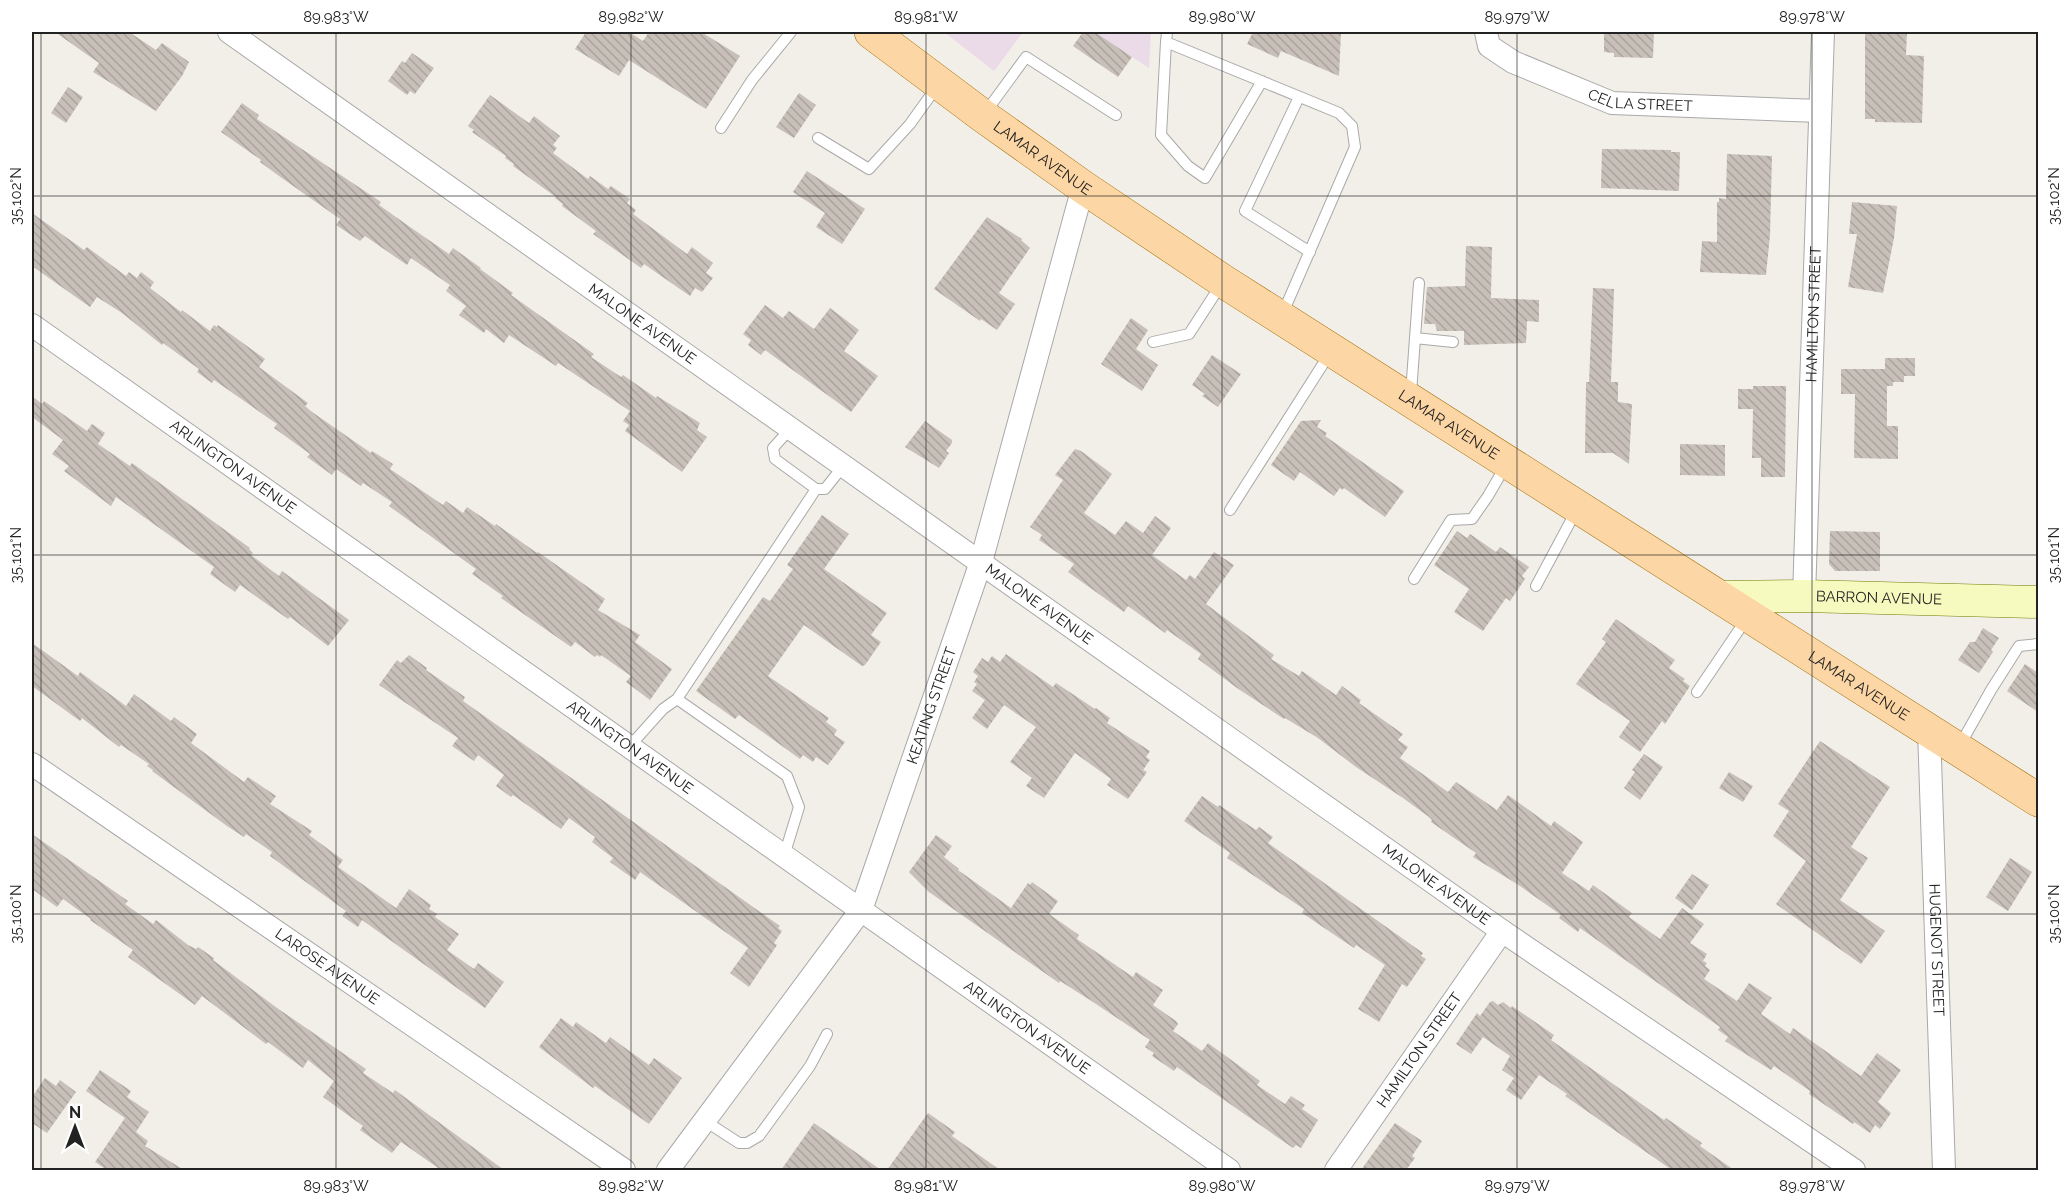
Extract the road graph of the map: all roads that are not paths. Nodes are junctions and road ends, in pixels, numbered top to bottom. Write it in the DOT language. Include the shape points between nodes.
graph roads {
  1 [pos="229,32"];
  2 [pos="791,32"];
  3 [pos="872,32"];
  4 [pos="1486,32"];
  5 [pos="1822,32"];
  6 [pos="1167,37"];
  7 [pos="1262,81"];
  8 [pos="940,83"];
  9 [pos="1299,97"];
  10 [pos="1820,111"];
  11 [pos="1116,115"];
  12 [pos="983,116"];
  13 [pos="721,128"];
  14 [pos="818,138"];
  15 [pos="1083,187"];
  16 [pos="1310,252"];
  17 [pos="1223,281"];
  18 [pos="1419,282"];
  19 [pos="1280,318"];
  20 [pos="32,325"];
  21 [pos="1415,338"];
  22 [pos="1153,342"];
  23 [pos="1453,342"];
  24 [pos="1332,350"];
  25 [pos="1410,400"];
  26 [pos="791,428"];
  27 [pos="1508,463"];
  28 [pos="844,465"];
  29 [pos="816,489"];
  30 [pos="1578,508"];
  31 [pos="1230,510"];
  32 [pos="981,562"];
  33 [pos="1414,579"];
  34 [pos="1536,586"];
  35 [pos="1804,596"];
  36 [pos="1719,597"];
  37 [pos="2038,602"];
  38 [pos="1749,615"];
  39 [pos="2038,644"];
  40 [pos="1697,692"];
  41 [pos="677,699"];
  42 [pos="1929,730"];
  43 [pos="629,747"];
  44 [pos="1957,749"];
  45 [pos="32,764"];
  46 [pos="2038,800"];
  47 [pos="784,856"];
  48 [pos="861,910"];
  49 [pos="1502,932"];
  50 [pos="827,1034"];
  51 [pos="705,1121"];
  52 [pos="624,1170"];
  53 [pos="668,1170"];
  54 [pos="1229,1170"];
  55 [pos="1336,1170"];
  56 [pos="1854,1170"];
  57 [pos="1944,1170"];
  1 -- 26 [label="street, MALONE AVENUE"];
  2 -- 13 [label="lane" via="752,80"];
  3 -- 8 [label="main road, LAMAR AVENUE"];
  4 -- 10 [label="street, CELLA STREET" via="1489,46 1513,62 1612,103"];
  5 -- 10 [label="street, HAMILTON STREET"];
  6 -- 7 [label="lane"];
  6 -- 7 [label="lane" via="1161,135 1188,166 1205,178"];
  7 -- 9 [label="lane"];
  8 -- 12 [label="main road, LAMAR AVENUE"];
  8 -- 14 [label="lane" via="869,169"];
  9 -- 16 [label="lane" via="1339,113 1352,126 1355,147"];
  9 -- 16 [label="lane" via="1245,211"];
  10 -- 35 [label="street, HAMILTON STREET"];
  11 -- 12 [label="lane" via="1026,57"];
  12 -- 15 [label="main road, LAMAR AVENUE"];
  15 -- 17 [label="main road, LAMAR AVENUE"];
  15 -- 32 [label="street, KEATING STREET"];
  16 -- 19 [label="lane"];
  17 -- 19 [label="main road, LAMAR AVENUE"];
  17 -- 22 [label="lane" via="1189,334"];
  18 -- 21 [label="lane"];
  19 -- 24 [label="main road, LAMAR AVENUE"];
  20 -- 43 [label="street, ARLINGTON AVENUE"];
  21 -- 23 [label="lane"];
  21 -- 25 [label="lane"];
  24 -- 25 [label="main road, LAMAR AVENUE"];
  24 -- 31 [label="lane"];
  25 -- 27 [label="main road, LAMAR AVENUE"];
  26 -- 28 [label="street, MALONE AVENUE"];
  26 -- 29 [label="lane" via="773,448 775,459"];
  27 -- 30 [label="main road, LAMAR AVENUE"];
  27 -- 33 [label="lane" via="1472,519 1450,520"];
  28 -- 29 [label="lane" via="825,489"];
  28 -- 32 [label="street, MALONE AVENUE"];
  29 -- 41 [label="lane"];
  30 -- 34 [label="lane"];
  30 -- 36 [label="main road, LAMAR AVENUE"];
  32 -- 48 [label="street, KEATING STREET"];
  32 -- 49 [label="street, MALONE AVENUE"];
  35 -- 36 [label="main road, BARRON AVENUE"];
  35 -- 37 [label="main road, BARRON AVENUE"];
  36 -- 38 [label="main road, LAMAR AVENUE"];
  38 -- 40 [label="lane"];
  38 -- 42 [label="main road, LAMAR AVENUE"];
  39 -- 44 [label="lane" via="2019,646"];
  41 -- 43 [label="lane"];
  41 -- 47 [label="lane" via="787,776 799,807"];
  42 -- 44 [label="main road, LAMAR AVENUE"];
  42 -- 57 [label="street, HUGENOT STREET"];
  43 -- 47 [label="street, ARLINGTON AVENUE"];
  44 -- 46 [label="main road, LAMAR AVENUE"];
  45 -- 52 [label="street, LAROSE AVENUE"];
  47 -- 48 [label="street, ARLINGTON AVENUE"];
  48 -- 51 [label="street, KEATING STREET"];
  48 -- 54 [label="street, ARLINGTON AVENUE"];
  49 -- 55 [label="street, HAMILTON STREET"];
  49 -- 56 [label="street, MALONE AVENUE"];
  50 -- 51 [label="lane" via="810,1066 759,1136 739,1143"];
  51 -- 53 [label="street, KEATING STREET"];
}
